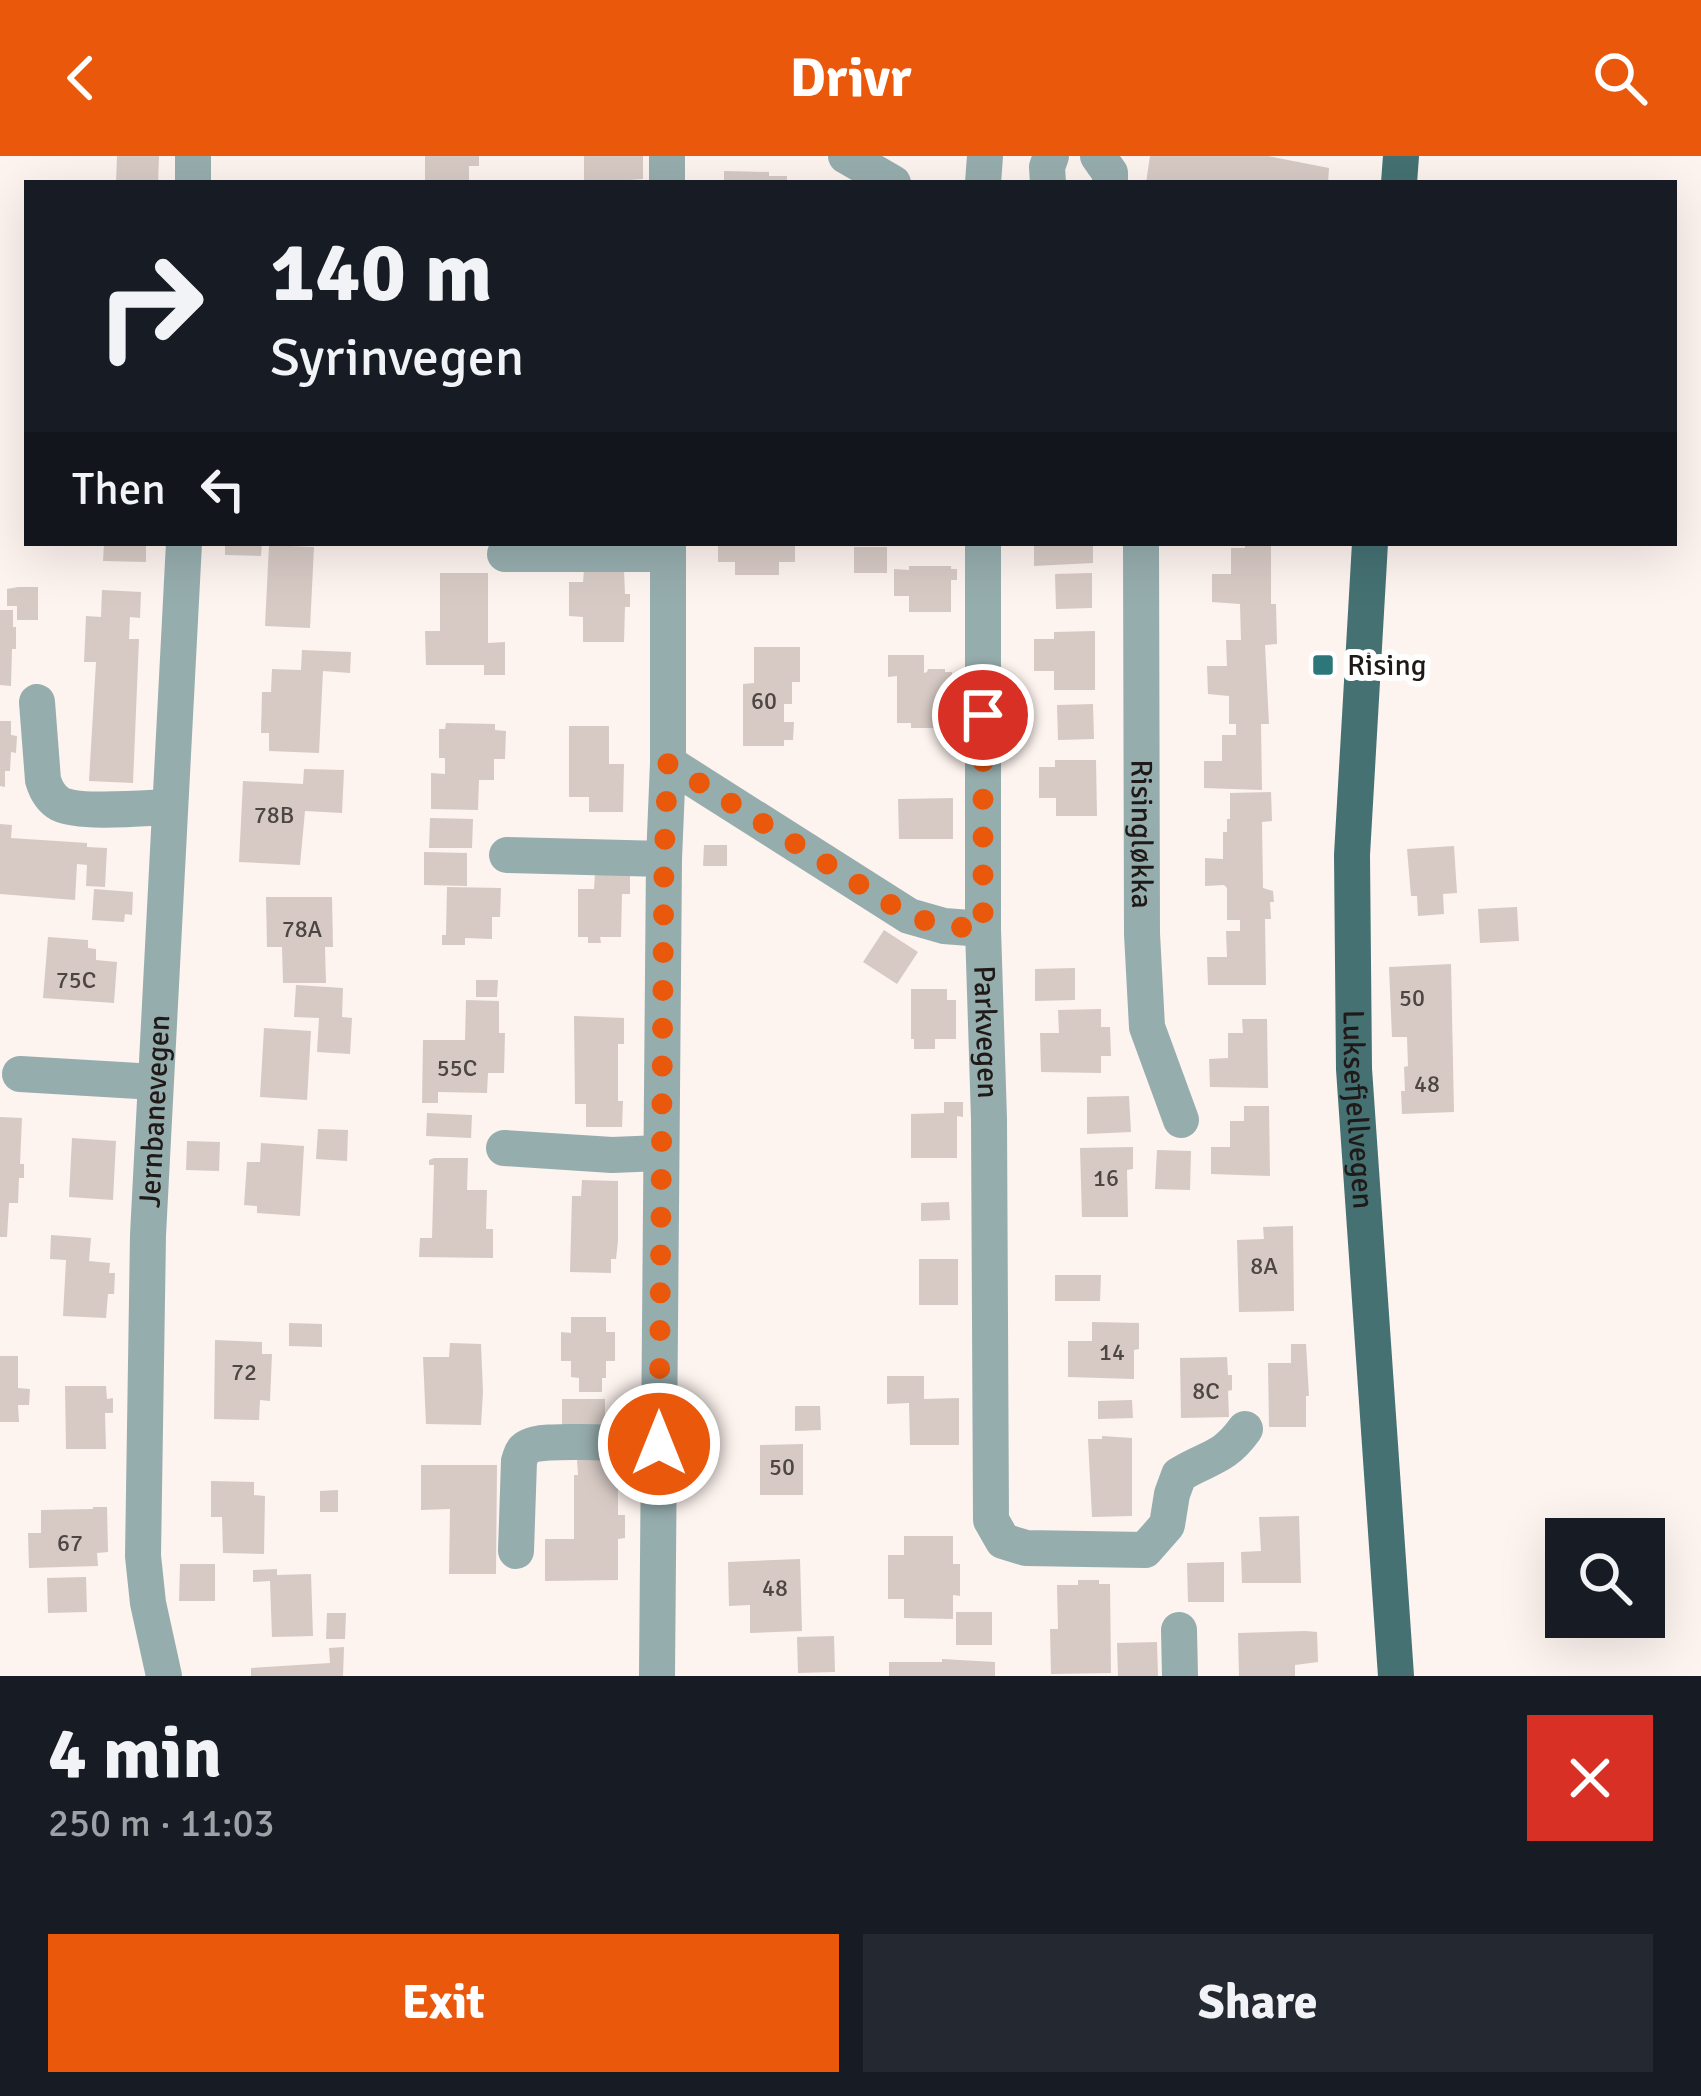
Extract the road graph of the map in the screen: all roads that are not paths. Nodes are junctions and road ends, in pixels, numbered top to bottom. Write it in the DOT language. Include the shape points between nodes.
graph roads {
  1 [pos="846,156"];
  2 [pos="888,180"];
  3 [pos="184,546"];
  4 [pos="983,546"];
  5 [pos="1141,546"];
  6 [pos="1370,546"];
  7 [pos="668,549"];
  8 [pos="505,554"];
  9 [pos="37,701"];
  10 [pos="668,763"];
  11 [pos="170,807"];
  12 [pos="507,855"];
  13 [pos="664,859"];
  14 [pos="983,929"];
  15 [pos="20,1074"];
  16 [pos="155,1082"];
  17 [pos="1181,1120"];
  18 [pos="504,1148"];
  19 [pos="661,1153"];
  20 [pos="1245,1429"];
  21 [pos="659,1444"];
  22 [pos="516,1551"];
  23 [pos="1178,1630"];
  24 [pos="164,1676"];
  25 [pos="657,1676"];
  26 [pos="1180,1676"];
  27 [pos="1396,1676"];
  1 -- 2 [label="street"];
  3 -- 11 [label="street, Jernbanevegen"];
  4 -- 14 [label="street, Parkvegen"];
  5 -- 17 [label="street, Risingløkka" via="1147,1028"];
  6 -- 27 [label="main road, Luksefjellvegen" via="1352,855 1354,1069"];
  7 -- 8 [label="street"];
  7 -- 10 [label="street"];
  9 -- 11 [label="street" via="43,780 56,802"];
  10 -- 13 [label="street"];
  10 -- 14 [label="street" via="909,916"];
  11 -- 16 [label="street, Jernbanevegen"];
  12 -- 13 [label="street"];
  13 -- 19 [label="street"];
  14 -- 20 [label="street, Parkvegen" via="991,1520 1003,1541 1026,1548 1145,1550 1167,1525 1179,1475 1216,1458"];
  15 -- 16 [label="street"];
  16 -- 24 [label="street, Jernbanevegen" via="143,1556"];
  18 -- 19 [label="street"];
  19 -- 21 [label="street"];
  21 -- 22 [label="street" via="529,1446 519,1462"];
  21 -- 25 [label="street"];
  23 -- 26 [label="street"];
}
